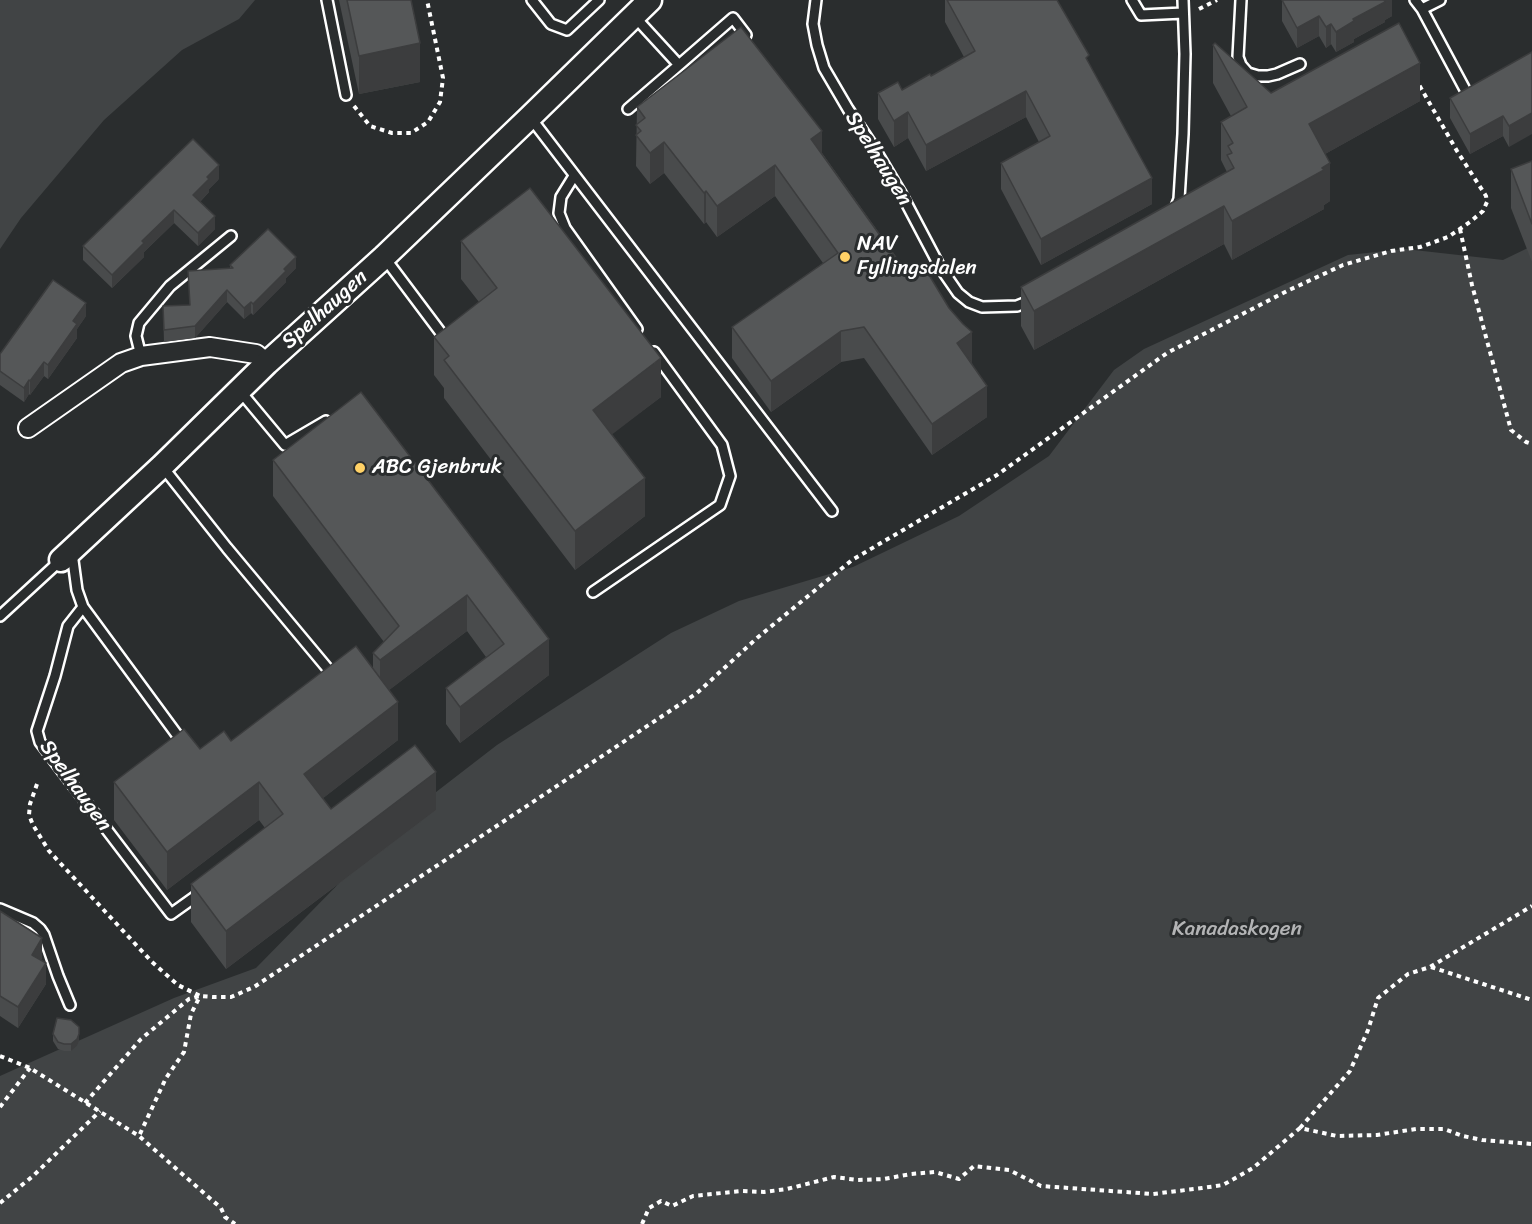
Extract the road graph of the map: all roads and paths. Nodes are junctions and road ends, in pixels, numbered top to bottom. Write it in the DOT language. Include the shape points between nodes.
graph roads {
  1 [pos="327,0"];
  2 [pos="427,0"];
  3 [pos="532,0"];
  4 [pos="599,0"];
  5 [pos="816,0"];
  6 [pos="1132,0"];
  7 [pos="1183,0"];
  8 [pos="1241,0"];
  9 [pos="1415,0"];
  10 [pos="1440,0"];
  11 [pos="642,8"];
  12 [pos="1422,9"];
  13 [pos="1183,13"];
  14 [pos="754,45"];
  15 [pos="1300,64"];
  16 [pos="679,65"];
  17 [pos="1418,82"];
  18 [pos="346,95"];
  19 [pos="1469,97"];
  20 [pos="628,109"];
  21 [pos="530,117"];
  22 [pos="574,176"];
  23 [pos="1172,214"];
  24 [pos="1460,229"];
  25 [pos="231,236"];
  26 [pos="384,257"];
  27 [pos="1040,297"];
  28 [pos="640,332"];
  29 [pos="647,341"];
  30 [pos="452,347"];
  31 [pos="141,356"];
  32 [pos="267,363"];
  33 [pos="240,390"];
  34 [pos="339,416"];
  35 [pos="28,428"];
  36 [pos="1532,444"];
  37 [pos="162,466"];
  38 [pos="832,511"];
  39 [pos="66,555"];
  40 [pos="593,592"];
  41 [pos="83,608"];
  42 [pos="0,616"];
  43 [pos="323,682"];
  44 [pos="189,751"];
  45 [pos="37,784"];
  46 [pos="207,888"];
  47 [pos="1532,906"];
  48 [pos="0,909"];
  49 [pos="1430,967"];
  50 [pos="200,996"];
  51 [pos="1532,1000"];
  52 [pos="70,1005"];
  53 [pos="0,1056"];
  54 [pos="30,1068"];
  55 [pos="85,1103"];
  56 [pos="0,1107"];
  57 [pos="100,1111"];
  58 [pos="1300,1128"];
  59 [pos="139,1136"];
  60 [pos="1532,1144"];
  61 [pos="0,1203"];
  62 [pos="235,1224"];
  63 [pos="642,1224"];
  1 -- 18 [label="lane"];
  2 -- 18 [label="path" via="443,78 440,102 428,122 411,133 392,133 370,126"];
  3 -- 4 [label="lane" via="551,24 567,30"];
  5 -- 27 [label="lane, Spelhaugen" via="813,24 824,68 958,293 982,307 1017,306"];
  6 -- 13 [label="lane" via="1141,15"];
  7 -- 13 [label="lane"];
  8 -- 15 [label="lane" via="1238,57 1248,73 1268,76"];
  9 -- 12 [label="lane"];
  10 -- 12 [label="lane"];
  11 -- 16 [label="lane"];
  11 -- 21 [label="street, Spelhaugen"];
  12 -- 19 [label="lane"];
  13 -- 23 [label="lane" via="1183,134 1179,199"];
  14 -- 16 [label="lane" via="733,18"];
  16 -- 20 [label="lane"];
  17 -- 24 [label="path" via="1486,196 1483,211"];
  21 -- 22 [label="lane"];
  21 -- 26 [label="street, Spelhaugen"];
  22 -- 28 [label="lane" via="561,197 559,213 565,228"];
  22 -- 38 [label="lane"];
  24 -- 36 [label="path" via="1511,430"];
  24 -- 50 [label="path" via="1420,247 1343,265 1167,353 997,475 852,560 678,706 254,987 231,997"];
  25 -- 31 [label="lane" via="170,286 138,323 136,336"];
  26 -- 30 [label="lane, Spelhaugen"];
  26 -- 32 [label="street, Spelhaugen"];
  29 -- 40 [label="lane" via="722,445 730,476 720,505"];
  31 -- 32 [label="street, Spelhaugen" via="210,347 256,354"];
  31 -- 35 [label="street, Spelhaugen" via="121,363"];
  32 -- 33 [label="street, Spelhaugen"];
  33 -- 34 [label="lane" via="285,445"];
  33 -- 37 [label="street, Spelhaugen"];
  37 -- 39 [label="street, Spelhaugen"];
  37 -- 43 [label="lane" via="333,675"];
  39 -- 41 [label="lane"];
  39 -- 42 [label="lane, Spelhaugen"];
  41 -- 44 [label="lane"];
  41 -- 46 [label="lane, Spelhaugen" via="68,626 37,731 39,742 171,914"];
  45 -- 50 [label="path" via="29,815 49,851 152,962 178,985"];
  47 -- 49 [label="path"];
  48 -- 52 [label="lane" via="40,929"];
  49 -- 51 [label="path"];
  49 -- 58 [label="path" via="1408,974 1378,998 1350,1071"];
  50 -- 55 [label="path" via="189,999 141,1039"];
  50 -- 59 [label="path" via="191,1014 184,1052 166,1078"];
  53 -- 54 [label="path"];
  54 -- 55 [label="path"];
  54 -- 56 [label="path"];
  55 -- 57 [label="path"];
  57 -- 59 [label="path"];
  57 -- 61 [label="path"];
  58 -- 60 [label="path" via="1337,1136 1444,1128 1482,1140"];
  58 -- 63 [label="path" via="1253,1168 1223,1185 1153,1194 1090,1191 1041,1186 1009,1170 974,1166 959,1179 935,1172 867,1180 834,1177 764,1192 693,1196 672,1206 661,1201 649,1208"];
  59 -- 62 [label="path"];
}
